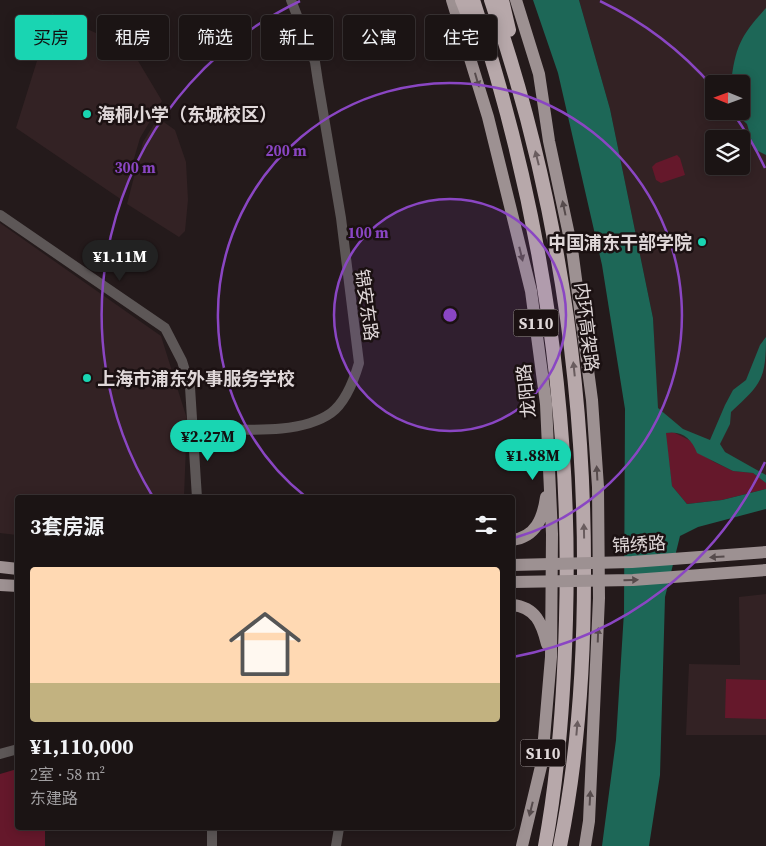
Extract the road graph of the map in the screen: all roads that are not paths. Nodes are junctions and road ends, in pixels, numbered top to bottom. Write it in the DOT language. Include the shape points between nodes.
graph roads {
  1 [pos="291,0"];
  2 [pos="452,0"];
  3 [pos="462,0"];
  4 [pos="473,0"];
  5 [pos="491,0"];
  6 [pos="502,0"];
  7 [pos="516,0"];
  8 [pos="526,117"];
  9 [pos="0,215"];
  10 [pos="540,254"];
  11 [pos="547,425"];
  12 [pos="194,428"];
  13 [pos="197,495"];
  14 [pos="515,539"];
  15 [pos="766,552"];
  16 [pos="515,565"];
  17 [pos="0,567"];
  18 [pos="15,568"];
  19 [pos="766,570"];
  20 [pos="515,582"];
  21 [pos="0,585"];
  22 [pos="15,586"];
  23 [pos="515,606"];
  24 [pos="551,657"];
  25 [pos="15,750"];
  26 [pos="0,754"];
  27 [pos="212,830"];
  28 [pos="339,830"];
  29 [pos="212,846"];
  30 [pos="336,846"];
  31 [pos="522,846"];
  32 [pos="544,846"];
  33 [pos="562,846"];
  34 [pos="585,846"];
  1 -- 12 [label="street, 锦安东路" via="312,53 318,82 359,363 353,381 332,413 303,426"];
  2 -- 11 [label="main road, 龙阳路 / S110, one-way" via="488,117 531,291"];
  3 -- 10 [label="highway" via="485,66"];
  4 -- 10 [label="highway, 内环高架路" via="507,111"];
  5 -- 8 [label="highway, 内环高架路"];
  6 -- 8 [label="highway"];
  34 -- 7 [label="main road, S110, one-way" via="589,821 599,598 596,442 572,249 537,67"];
  33 -- 8 [label="highway, 内环高架路, one-way" via="582,659 584,487 566,298 545,190"];
  9 -- 12 [label="street" via="165,328 182,361 190,387"];
  10 -- 32 [label="highway, 内环高架路" via="559,394 567,525 563,706"];
  11 -- 14 [label="main road" via="544,510 538,526 530,534"];
  11 -- 24 [label="main road, 龙阳路 / S110" via="552,534"];
  12 -- 13 [label="street"];
  15 -- 16 [label="main road, 锦绣路, one-way, bridge" via="632,562"];
  17 -- 18 [label="main road"];
  20 -- 19 [label="main road, 锦绣路, one-way, bridge" via="633,580"];
  21 -- 22 [label="main road"];
  23 -- 24 [label="main road" via="527,609 540,621"];
  24 -- 31 [label="main road, 龙阳路 / S110, one-way" via="542,762"];
  25 -- 26 [label="street"];
  27 -- 29 [label="street"];
  28 -- 30 [label="street"];
}
